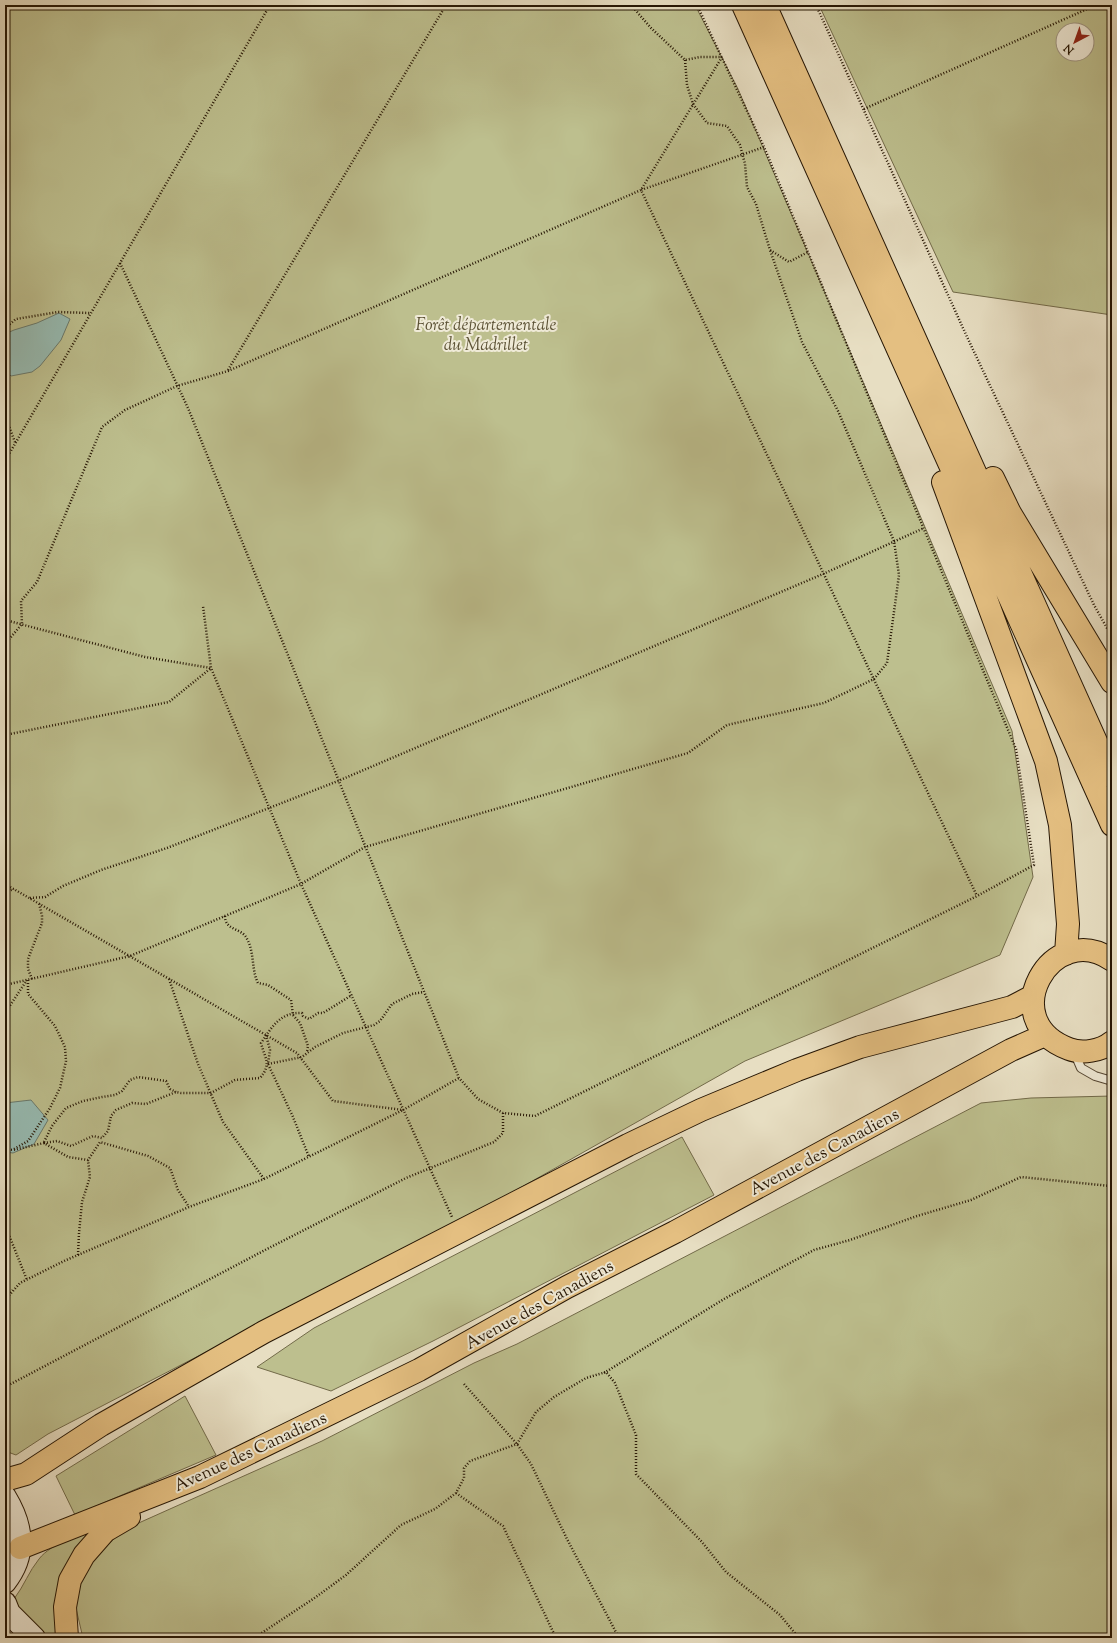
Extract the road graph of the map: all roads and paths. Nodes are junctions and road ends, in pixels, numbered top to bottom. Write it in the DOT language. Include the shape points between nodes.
graph roads {
  1 [pos="270,5"];
  2 [pos="446,5"];
  3 [pos="631,5"];
  4 [pos="697,5"];
  5 [pos="743,5"];
  6 [pos="765,5"];
  7 [pos="816,5"];
  8 [pos="1096,5"];
  9 [pos="722,57"];
  10 [pos="685,60"];
  11 [pos="693,104"];
  12 [pos="864,109"];
  13 [pos="764,147"];
  14 [pos="742,154"];
  15 [pos="641,190"];
  16 [pos="770,250"];
  17 [pos="808,252"];
  18 [pos="120,263"];
  19 [pos="91,313"];
  20 [pos="5,328"];
  21 [pos="228,370"];
  22 [pos="177,386"];
  23 [pos="946,409"];
  24 [pos="5,416"];
  25 [pos="939,439"];
  26 [pos="16,442"];
  27 [pos="5,461"];
  28 [pos="924,528"];
  29 [pos="894,541"];
  30 [pos="823,574"];
  31 [pos="203,606"];
  32 [pos="5,620"];
  33 [pos="22,624"];
  34 [pos="1112,637"];
  35 [pos="5,644"];
  36 [pos="210,668"];
  37 [pos="874,679"];
  38 [pos="1112,682"];
  39 [pos="5,735"];
  40 [pos="1112,777"];
  41 [pos="338,781"];
  42 [pos="269,807"];
  43 [pos="1112,825"];
  44 [pos="365,847"];
  45 [pos="5,884"];
  46 [pos="301,884"];
  47 [pos="14,889"];
  48 [pos="5,892"];
  49 [pos="977,896"];
  50 [pos="30,898"];
  51 [pos="39,903"];
  52 [pos="225,916"];
  53 [pos="1066,954"];
  54 [pos="130,956"];
  55 [pos="1112,960"];
  56 [pos="32,979"];
  57 [pos="169,979"];
  58 [pos="28,980"];
  59 [pos="5,984"];
  60 [pos="424,992"];
  61 [pos="352,995"];
  62 [pos="1033,996"];
  63 [pos="5,1013"];
  64 [pos="293,1015"];
  65 [pos="366,1028"];
  66 [pos="1046,1034"];
  67 [pos="266,1035"];
  68 [pos="1111,1043"];
  69 [pos="1074,1051"];
  70 [pos="307,1053"];
  71 [pos="302,1057"];
  72 [pos="268,1064"];
  73 [pos="459,1078"];
  74 [pos="1112,1081"];
  75 [pos="176,1092"];
  76 [pos="211,1093"];
  77 [pos="404,1110"];
  78 [pos="503,1113"];
  79 [pos="44,1142"];
  80 [pos="5,1148"];
  81 [pos="13,1150"];
  82 [pos="310,1156"];
  83 [pos="88,1160"];
  84 [pos="430,1168"];
  85 [pos="264,1179"];
  86 [pos="1112,1187"];
  87 [pos="189,1207"];
  88 [pos="455,1222"];
  89 [pos="5,1225"];
  90 [pos="78,1255"];
  91 [pos="27,1280"];
  92 [pos="20,1283"];
  93 [pos="5,1296"];
  94 [pos="5,1300"];
  95 [pos="604,1373"];
  96 [pos="464,1384"];
  97 [pos="5,1387"];
  98 [pos="517,1444"];
  99 [pos="200,1477"];
  100 [pos="5,1480"];
  101 [pos="456,1494"];
  102 [pos="5,1497"];
  103 [pos="20,1548"];
  104 [pos="5,1582"];
  105 [pos="5,1603"];
  106 [pos="34,1638"];
  107 [pos="67,1638"];
  108 [pos="254,1638"];
  109 [pos="556,1638"];
  110 [pos="619,1638"];
  111 [pos="799,1638"];
  1 -- 18 [label="path"];
  2 -- 21 [label="path"];
  3 -- 10 [label="path"];
  4 -- 9 [label="path"];
  5 -- 25 [label="highway"];
  6 -- 23 [label="highway"];
  7 -- 12 [label="path"];
  8 -- 12 [label="path"];
  9 -- 10 [label="path"];
  9 -- 11 [label="path"];
  9 -- 13 [label="path"];
  10 -- 11 [label="path" via="687,85"];
  11 -- 14 [label="path" via="707,122 727,126 740,145"];
  11 -- 15 [label="path"];
  12 -- 34 [label="path" via="965,332 1094,605"];
  13 -- 14 [label="path"];
  13 -- 17 [label="path"];
  14 -- 15 [label="path"];
  14 -- 16 [label="path" via="746,164 747,187 756,204"];
  15 -- 21 [label="path"];
  15 -- 30 [label="path"];
  16 -- 17 [label="path" via="789,262"];
  16 -- 29 [label="path" via="802,342 838,411"];
  17 -- 28 [label="path"];
  18 -- 19 [label="path"];
  18 -- 22 [label="path"];
  19 -- 20 [label="path" via="44,314 16,319"];
  19 -- 26 [label="path"];
  21 -- 22 [label="path"];
  22 -- 33 [label="path" via="125,410 102,427 37,582 21,601"];
  22 -- 41 [label="path"];
  23 -- 38 [label="highway" via="969,430 1010,513"];
  23 -- 40 [label="highway"];
  24 -- 26 [label="path"];
  25 -- 43 [label="highway"];
  25 -- 53 [label="highway" via="942,477 1046,761 1060,825 1068,924"];
  26 -- 27 [label="path"];
  28 -- 29 [label="path"];
  28 -- 49 [label="path" via="1016,749 1034,865"];
  29 -- 30 [label="path"];
  29 -- 37 [label="path" via="899,575 887,663"];
  30 -- 37 [label="path"];
  30 -- 41 [label="path"];
  31 -- 36 [label="path"];
  32 -- 33 [label="path"];
  33 -- 35 [label="path"];
  33 -- 36 [label="path" via="145,657"];
  36 -- 39 [label="path" via="169,702"];
  36 -- 42 [label="path"];
  37 -- 44 [label="path" via="824,704 727,725 688,753"];
  37 -- 49 [label="path"];
  41 -- 42 [label="path"];
  41 -- 44 [label="path"];
  42 -- 46 [label="path"];
  42 -- 50 [label="path" via="167,848 101,870 63,886 45,897"];
  44 -- 46 [label="path"];
  44 -- 60 [label="path"];
  45 -- 47 [label="path"];
  46 -- 52 [label="path"];
  46 -- 61 [label="path"];
  47 -- 48 [label="path"];
  47 -- 50 [label="path"];
  49 -- 78 [label="path" via="535,1116"];
  50 -- 51 [label="path"];
  51 -- 54 [label="path"];
  51 -- 56 [label="path" via="42,923 28,959"];
  52 -- 54 [label="path"];
  52 -- 64 [label="path" via="228,926 245,936 253,954 258,983 268,985 290,1000"];
  53 -- 55 [label="highway" via="1082,951 1097,953"];
  53 -- 62 [label="highway" via="1054,960 1044,970 1036,982"];
  54 -- 56 [label="path"];
  54 -- 57 [label="path"];
  56 -- 58 [label="path"];
  57 -- 67 [label="path"];
  57 -- 76 [label="path" via="198,1064"];
  58 -- 59 [label="path"];
  58 -- 63 [label="path"];
  58 -- 81 [label="path" via="28,994 54,1026 66,1047 66,1062 60,1088 50,1108 28,1141"];
  60 -- 65 [label="path" via="412,994 392,1004 380,1020"];
  60 -- 73 [label="path"];
  61 -- 64 [label="path" via="309,1019 302,1013"];
  61 -- 65 [label="path"];
  62 -- 66 [label="highway" via="1038,1023"];
  62 -- 100 [label="highway" via="1012,1007 860,1047 701,1110 264,1332 101,1425 26,1474"];
  64 -- 67 [label="path" via="281,1018 273,1024"];
  64 -- 70 [label="path" via="300,1023 308,1046"];
  65 -- 70 [label="path" via="343,1033"];
  65 -- 77 [label="path"];
  66 -- 69 [label="highway" via="1058,1045"];
  66 -- 99 [label="highway, Avenue des Canadiens" via="1011,1050 676,1232 567,1287 419,1370"];
  67 -- 71 [label="path"];
  67 -- 72 [label="path" via="270,1050"];
  67 -- 72 [label="path" via="261,1043"];
  68 -- 69 [label="highway" via="1092,1050"];
  69 -- 74 [label="lane" via="1081,1068"];
  70 -- 71 [label="path"];
  71 -- 72 [label="path"];
  71 -- 77 [label="path" via="333,1100"];
  72 -- 76 [label="path" via="260,1078 235,1080"];
  72 -- 82 [label="path"];
  73 -- 77 [label="path"];
  73 -- 78 [label="path" via="478,1099"];
  75 -- 76 [label="path"];
  75 -- 79 [label="path" via="146,1104 132,1103 116,1110 111,1116 108,1131 102,1138 93,1136 71,1146 57,1141"];
  75 -- 79 [label="path" via="170,1089 166,1081 138,1077 130,1080 122,1091 115,1095 83,1101 66,1108"];
  76 -- 85 [label="path" via="223,1122"];
  77 -- 82 [label="path"];
  77 -- 84 [label="path"];
  78 -- 84 [label="path" via="503,1133 494,1142"];
  79 -- 81 [label="path"];
  79 -- 83 [label="path" via="68,1157"];
  80 -- 81 [label="path"];
  82 -- 85 [label="path"];
  83 -- 87 [label="path" via="100,1142 148,1156 170,1168 178,1190"];
  83 -- 90 [label="path" via="90,1177 82,1202"];
  84 -- 88 [label="path"];
  84 -- 97 [label="path" via="268,1249"];
  85 -- 87 [label="path"];
  86 -- 95 [label="path" via="1021,1177 971,1200 814,1250 724,1299"];
  87 -- 90 [label="path"];
  89 -- 91 [label="path"];
  90 -- 91 [label="path"];
  91 -- 92 [label="path"];
  92 -- 93 [label="path"];
  92 -- 94 [label="path"];
  95 -- 98 [label="path" via="586,1378 554,1397 536,1412"];
  95 -- 111 [label="path" via="606,1372 615,1383 636,1434 636,1474 702,1542 726,1572 780,1615"];
  96 -- 98 [label="path"];
  98 -- 101 [label="path" via="470,1461 464,1468 464,1478"];
  98 -- 110 [label="path" via="531,1464"];
  99 -- 103 [label="highway, Avenue des Canadiens"];
  99 -- 107 [label="highway" via="105,1531 84,1555 70,1580 65,1607"];
  101 -- 108 [label="path" via="435,1510 401,1525 346,1575"];
  101 -- 109 [label="path" via="503,1526"];
  102 -- 103 [label="main road" via="14,1512"];
  103 -- 104 [label="main road" via="16,1563"];
  105 -- 106 [label="main road" via="9,1613"];
}
